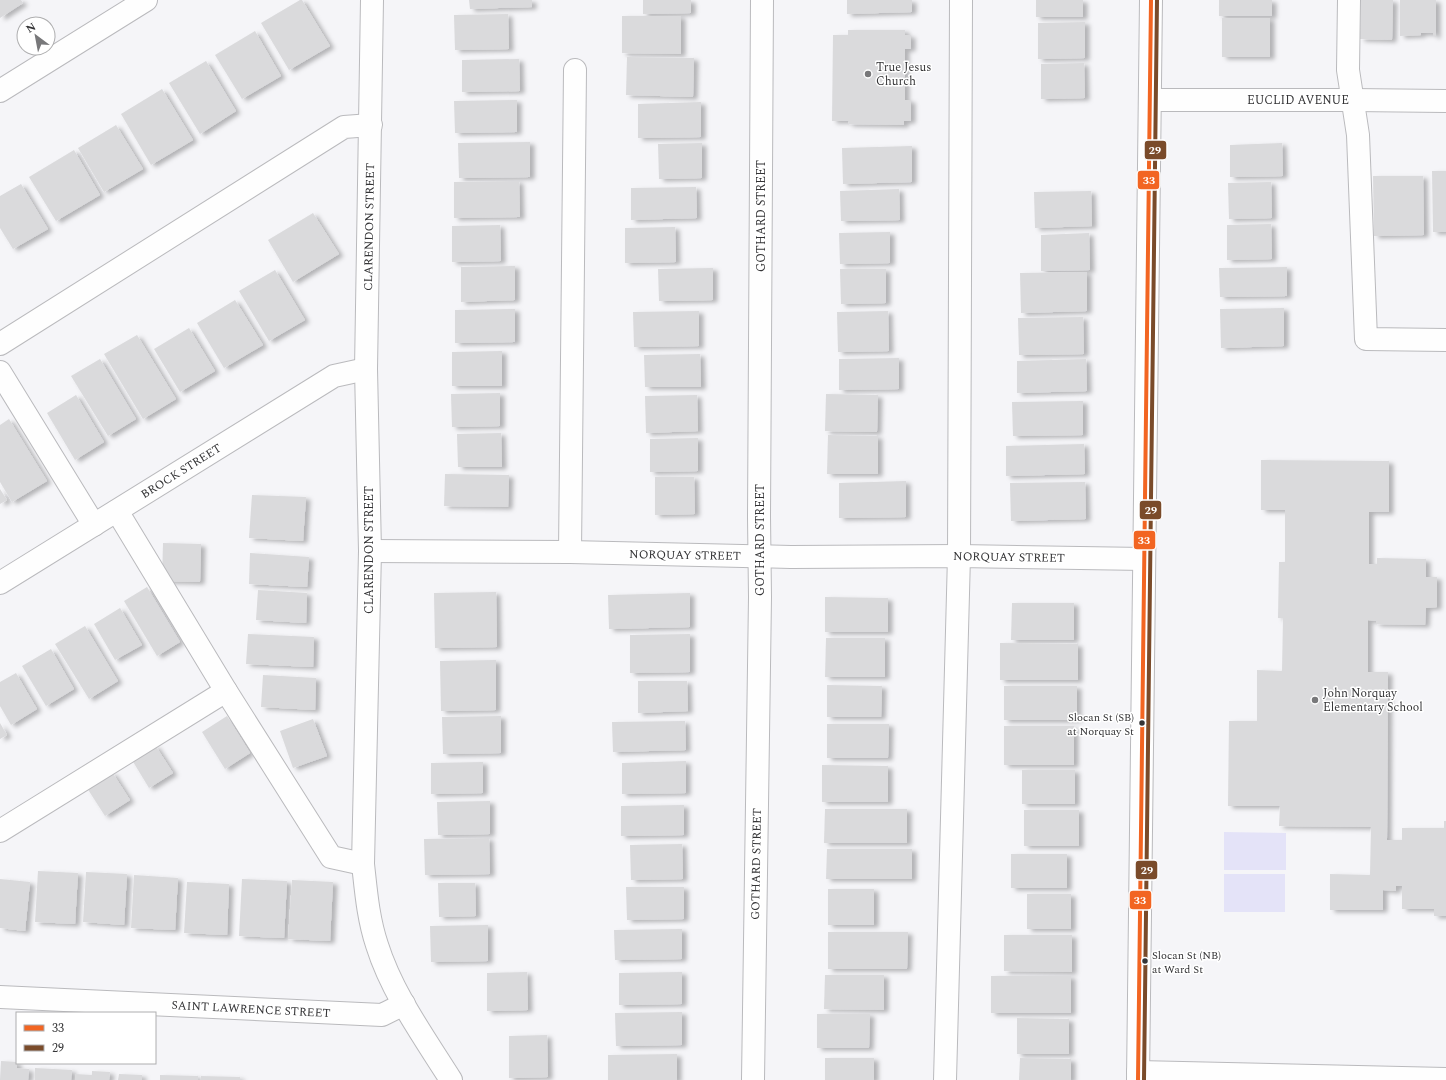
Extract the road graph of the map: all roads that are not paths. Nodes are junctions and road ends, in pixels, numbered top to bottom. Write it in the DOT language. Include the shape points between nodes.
graph roads {
  1 [pos="146,0"];
  2 [pos="372,0"];
  3 [pos="762,0"];
  4 [pos="961,0"];
  5 [pos="1151,0"];
  6 [pos="1349,0"];
  7 [pos="575,70"];
  8 [pos="0,91"];
  9 [pos="1150,100"];
  10 [pos="1352,100"];
  11 [pos="1446,101"];
  12 [pos="371,125"];
  13 [pos="1446,340"];
  14 [pos="0,344"];
  15 [pos="366,369"];
  16 [pos="0,372"];
  17 [pos="117,511"];
  18 [pos="94,525"];
  19 [pos="370,551"];
  20 [pos="570,552"];
  21 [pos="760,556"];
  22 [pos="958,556"];
  23 [pos="1144,559"];
  24 [pos="0,583"];
  25 [pos="226,691"];
  26 [pos="0,830"];
  27 [pos="363,864"];
  28 [pos="0,997"];
  29 [pos="404,1004"];
  30 [pos="1138,1076"];
  31 [pos="1417,1079"];
  32 [pos="1446,1079"];
  33 [pos="451,1080"];
  34 [pos="753,1080"];
  35 [pos="945,1080"];
  1 -- 8 [label="street"];
  2 -- 12 [label="street, CLARENDON STREET"];
  3 -- 21 [label="street, GOTHARD STREET"];
  4 -- 22 [label="street"];
  5 -- 9 [label="street"];
  6 -- 10 [label="street" via="1348,70"];
  7 -- 20 [label="street"];
  9 -- 10 [label="street, EUCLID AVENUE"];
  9 -- 23 [label="street"];
  10 -- 11 [label="street, EUCLID AVENUE"];
  10 -- 13 [label="street" via="1358,135 1366,339"];
  12 -- 14 [label="street" via="344,127"];
  12 -- 15 [label="street, CLARENDON STREET"];
  15 -- 17 [label="street, BROCK STREET" via="334,376"];
  15 -- 19 [label="street, CLARENDON STREET"];
  16 -- 18 [label="street"];
  17 -- 18 [label="street, BROCK STREET"];
  17 -- 25 [label="street"];
  18 -- 24 [label="street, BROCK STREET"];
  19 -- 20 [label="street, NORQUAY STREET"];
  19 -- 27 [label="street, CLARENDON STREET"];
  20 -- 21 [label="street, NORQUAY STREET"];
  21 -- 22 [label="street, NORQUAY STREET"];
  21 -- 34 [label="street, GOTHARD STREET"];
  22 -- 23 [label="street, NORQUAY STREET"];
  22 -- 35 [label="street"];
  23 -- 30 [label="street"];
  25 -- 26 [label="street"];
  25 -- 27 [label="street" via="331,857"];
  27 -- 29 [label="street, CLARENDON STREET" via="376,944 389,977"];
  28 -- 29 [label="street, SAINT LAWRENCE STREET" via="382,1015"];
  29 -- 33 [label="street, CLARENDON STREET"];
  30 -- 31 [label="street"];
  31 -- 32 [label="street"];
}
